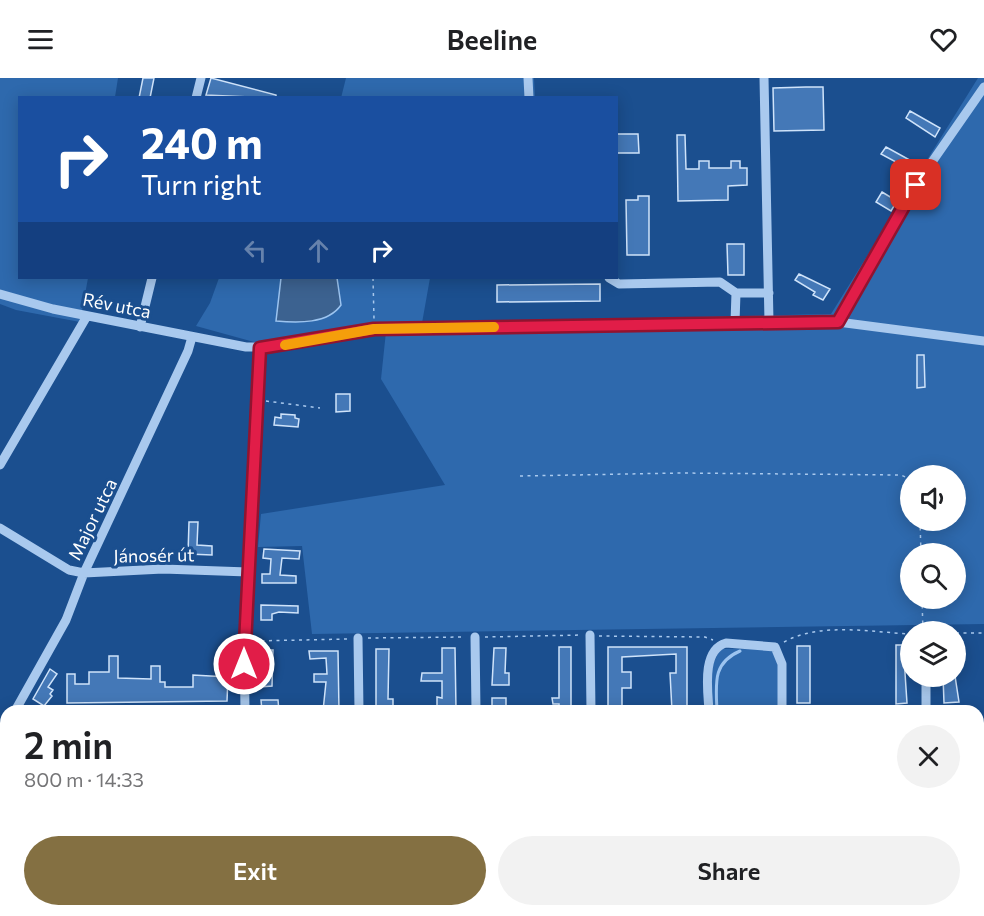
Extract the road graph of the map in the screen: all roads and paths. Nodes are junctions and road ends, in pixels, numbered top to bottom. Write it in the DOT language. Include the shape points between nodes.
graph roads {
  1 [pos="201,78"];
  2 [pos="528,78"];
  3 [pos="764,78"];
  4 [pos="984,87"];
  5 [pos="196,96"];
  6 [pos="529,96"];
  7 [pos="152,279"];
  8 [pos="373,279"];
  9 [pos="611,279"];
  10 [pos="736,293"];
  11 [pos="769,293"];
  12 [pos="0,294"];
  13 [pos="87,316"];
  14 [pos="735,322"];
  15 [pos="769,322"];
  16 [pos="838,322"];
  17 [pos="140,327"];
  18 [pos="374,329"];
  19 [pos="192,338"];
  20 [pos="984,341"];
  21 [pos="260,348"];
  22 [pos="259,400"];
  23 [pos="320,408"];
  24 [pos="0,465"];
  25 [pos="900,475"];
  26 [pos="520,476"];
  27 [pos="0,528"];
  28 [pos="248,572"];
  29 [pos="84,573"];
  30 [pos="900,633"];
  31 [pos="966,633"];
  32 [pos="984,633"];
  33 [pos="590,635"];
  34 [pos="475,637"];
  35 [pos="358,638"];
  36 [pos="775,647"];
  37 [pos="926,687"];
  38 [pos="18,705"];
  39 [pos="245,705"];
  40 [pos="358,705"];
  41 [pos="476,705"];
  42 [pos="591,705"];
  43 [pos="709,705"];
  44 [pos="782,705"];
  45 [pos="926,705"];
  1 -- 5 [label="street"];
  2 -- 6 [label="street"];
  3 -- 11 [label="street"];
  4 -- 16 [label="street" via="916,185"];
  7 -- 17 [label="street"];
  8 -- 18 [label="path"];
  9 -- 10 [label="street" via="619,284 720,282"];
  10 -- 11 [label="street"];
  10 -- 14 [label="street"];
  11 -- 15 [label="street"];
  12 -- 13 [label="street, Rév utca"];
  13 -- 17 [label="street, Rév utca"];
  13 -- 24 [label="street"];
  14 -- 15 [label="street, Rév utca"];
  14 -- 18 [label="street, Rév utca"];
  15 -- 16 [label="street, Rév utca"];
  16 -- 20 [label="street, Rév utca"];
  17 -- 19 [label="street, Rév utca"];
  18 -- 21 [label="street, Rév utca"];
  19 -- 21 [label="street, Rév utca"];
  19 -- 29 [label="street, Major utca"];
  21 -- 22 [label="street"];
  22 -- 23 [label="path"];
  22 -- 28 [label="street"];
  25 -- 26 [label="path"];
  27 -- 29 [label="street, Jánosér út" via="69,570"];
  28 -- 29 [label="street, Jánosér út" via="163,569"];
  28 -- 39 [label="street"];
  29 -- 38 [label="street, Major utca" via="66,620"];
  30 -- 36 [label="path" via="813,632"];
  31 -- 32 [label="path"];
  33 -- 42 [label="street"];
  34 -- 41 [label="street"];
  35 -- 40 [label="street"];
  36 -- 43 [label="street" via="722,645 710,662"];
  36 -- 44 [label="street" via="782,664"];
  37 -- 45 [label="street"];
}
